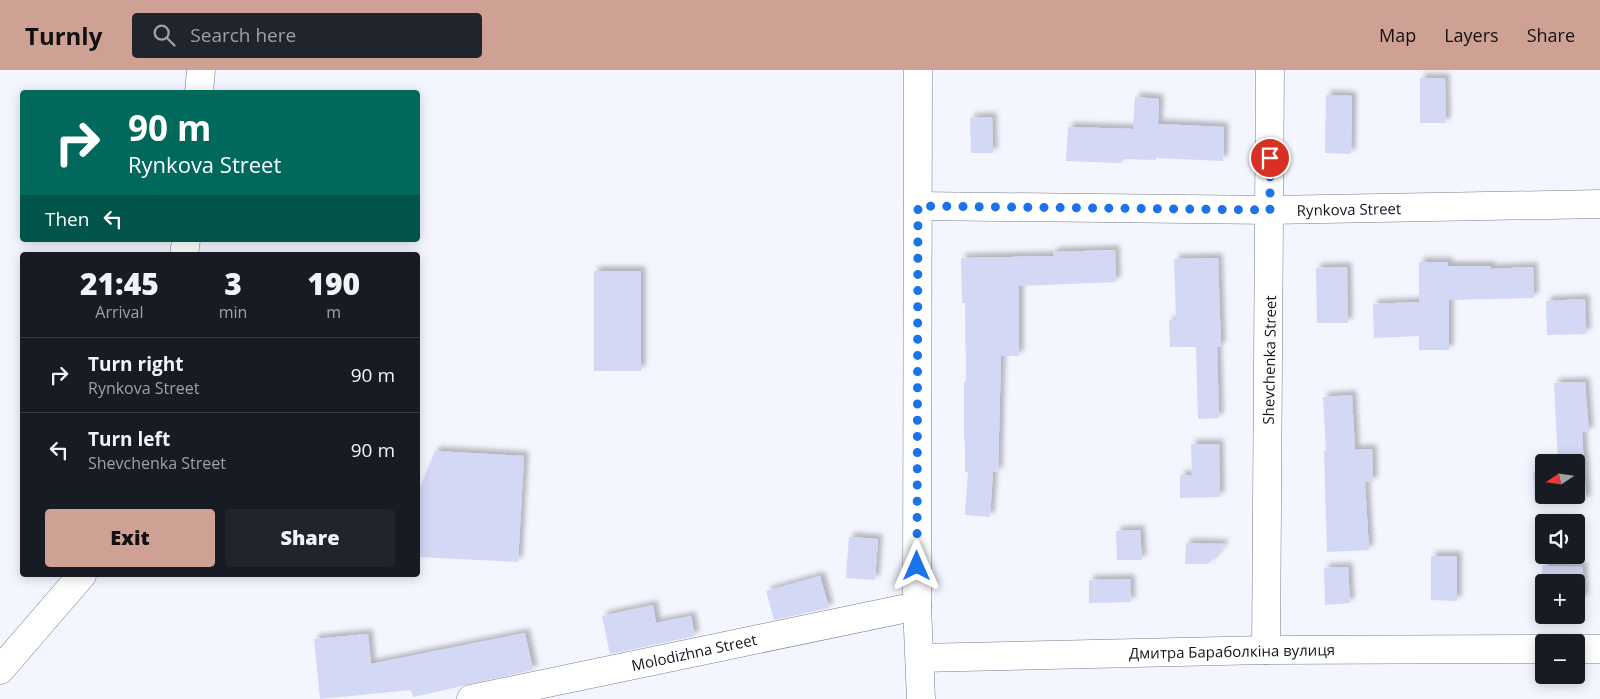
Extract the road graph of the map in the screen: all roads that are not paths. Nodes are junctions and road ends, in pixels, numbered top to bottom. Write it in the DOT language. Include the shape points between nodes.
graph roads {
  1 [pos="201,70"];
  2 [pos="918,70"];
  3 [pos="1270,70"];
  4 [pos="199,90"];
  5 [pos="1600,204"];
  6 [pos="918,206"];
  7 [pos="1270,210"];
  8 [pos="80,577"];
  9 [pos="916,606"];
  10 [pos="1535,649"];
  11 [pos="1585,649"];
  12 [pos="1600,649"];
  13 [pos="1266,650"];
  14 [pos="920,658"];
  15 [pos="0,670"];
  16 [pos="471,699"];
  17 [pos="921,699"];
  1 -- 4 [label="street"];
  2 -- 6 [label="street"];
  3 -- 7 [label="street, Shevchenka Street"];
  5 -- 7 [label="street, Rynkova Street"];
  6 -- 7 [label="street, Rynkova Street"];
  6 -- 9 [label="street"];
  7 -- 13 [label="street, Shevchenka Street"];
  8 -- 15 [label="street"];
  9 -- 14 [label="street"];
  9 -- 16 [label="street, Molodizhna Street"];
  10 -- 13 [label="street, Дмитра Бараболкіна вулиця"];
  11 -- 12 [label="street"];
  13 -- 14 [label="street, Дмитра Бараболкіна вулиця"];
  14 -- 17 [label="street"];
}
